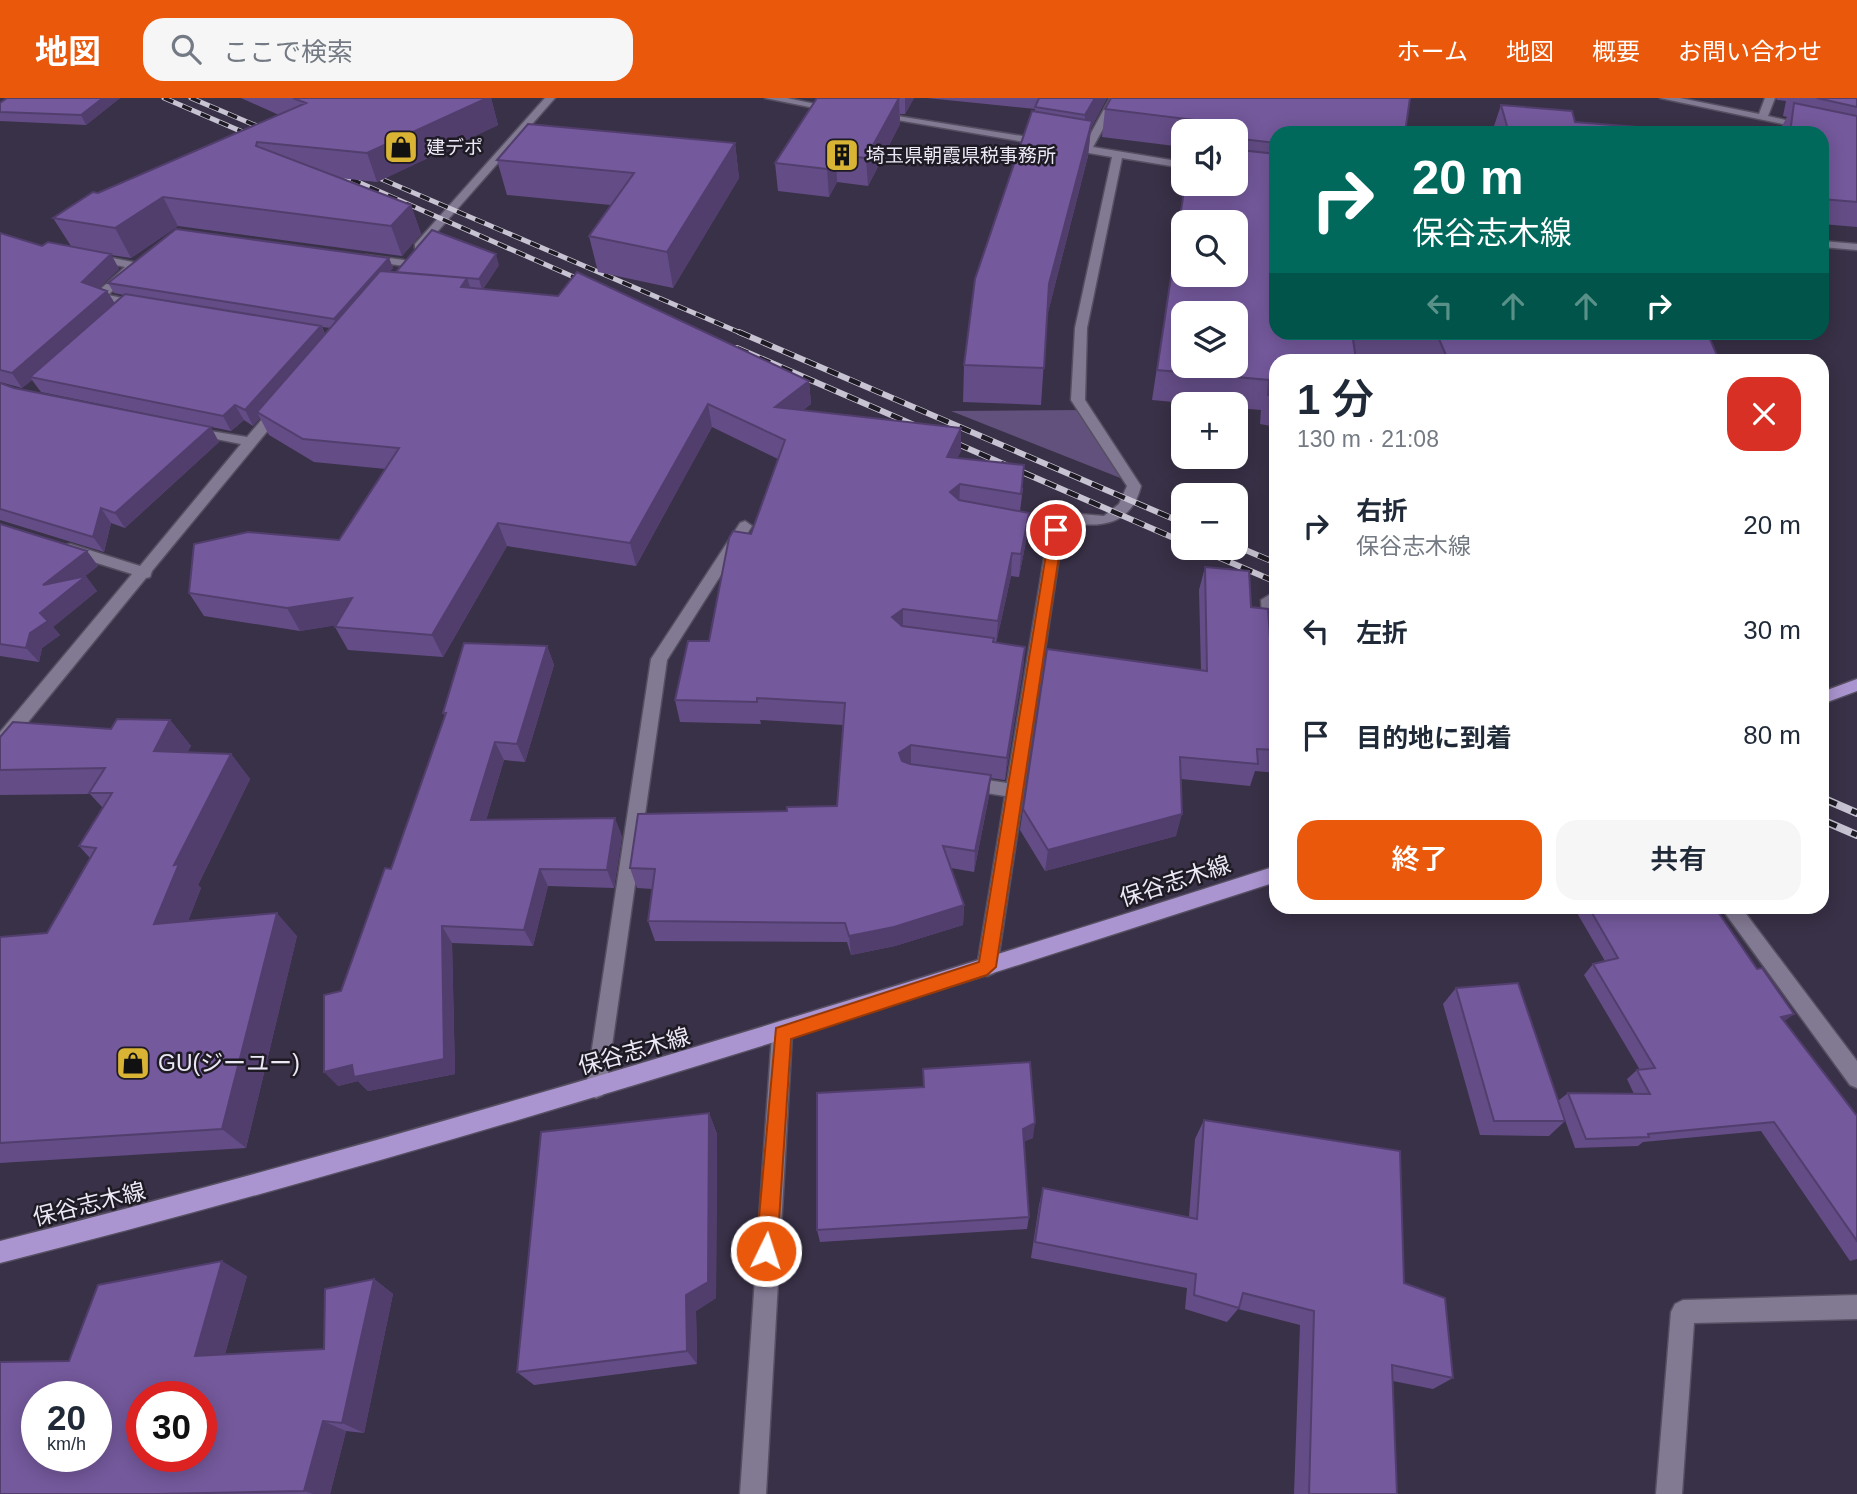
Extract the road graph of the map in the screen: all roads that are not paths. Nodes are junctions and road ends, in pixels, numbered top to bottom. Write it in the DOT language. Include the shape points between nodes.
graph roads {
  1 [pos="550,98"];
  2 [pos="770,98"];
  3 [pos="1115,98"];
  4 [pos="1665,98"];
  5 [pos="1770,98"];
  6 [pos="853,112"];
  7 [pos="866,114"];
  8 [pos="1763,117"];
  9 [pos="1807,126"];
  10 [pos="1086,151"];
  11 [pos="1117,156"];
  12 [pos="1171,163"];
  13 [pos="1829,245"];
  14 [pos="1857,247"];
  15 [pos="73,254"];
  16 [pos="145,256"];
  17 [pos="351,256"];
  18 [pos="404,263"];
  19 [pos="134,265"];
  20 [pos="390,279"];
  21 [pos="129,303"];
  22 [pos="156,308"];
  23 [pos="119,313"];
  24 [pos="286,400"];
  25 [pos="171,426"];
  26 [pos="250,442"];
  27 [pos="984,519"];
  28 [pos="745,526"];
  29 [pos="1056,530"];
  30 [pos="53,544"];
  31 [pos="145,573"];
  32 [pos="1857,685"];
  33 [pos="1829,695"];
  34 [pos="0,744"];
  35 [pos="950,781"];
  36 [pos="1016,791"];
  37 [pos="1269,876"];
  38 [pos="1735,914"];
  39 [pos="987,967"];
  40 [pos="782,1034"];
  41 [pos="1857,1078"];
  42 [pos="596,1088"];
  43 [pos="0,1252"];
  44 [pos="1857,1307"];
  45 [pos="753,1494"];
  46 [pos="1669,1494"];
  1 -- 18 [label="street"];
  2 -- 6 [label="street"];
  3 -- 10 [label="street"];
  4 -- 8 [label="street"];
  5 -- 8 [label="street"];
  7 -- 10 [label="street"];
  8 -- 9 [label="street"];
  10 -- 11 [label="street"];
  11 -- 12 [label="street"];
  11 -- 29 [label="street" via="1081,328 1078,400 1134,486 1118,516 1105,523 1068,518"];
  13 -- 14 [label="street"];
  15 -- 19 [label="street"];
  16 -- 19 [label="street"];
  17 -- 18 [label="street"];
  18 -- 20 [label="street"];
  19 -- 21 [label="street" via="99,297"];
  21 -- 22 [label="street"];
  21 -- 23 [label="street"];
  24 -- 26 [label="street"];
  25 -- 26 [label="street"];
  26 -- 31 [label="street"];
  27 -- 29 [label="street"];
  28 -- 42 [label="street" via="659,659"];
  29 -- 36 [label="street" via="1028,656"];
  30 -- 31 [label="street"];
  31 -- 34 [label="street"];
  32 -- 33 [label="main road"];
  35 -- 36 [label="street"];
  36 -- 39 [label="street"];
  37 -- 39 [label="main road, 保谷志木線"];
  38 -- 41 [label="street"];
  39 -- 40 [label="main road, 保谷志木線"];
  40 -- 42 [label="main road, 保谷志木線"];
  40 -- 45 [label="street"];
  42 -- 43 [label="main road, 保谷志木線" via="286,1178"];
  44 -- 46 [label="street" via="1683,1312"];
}
